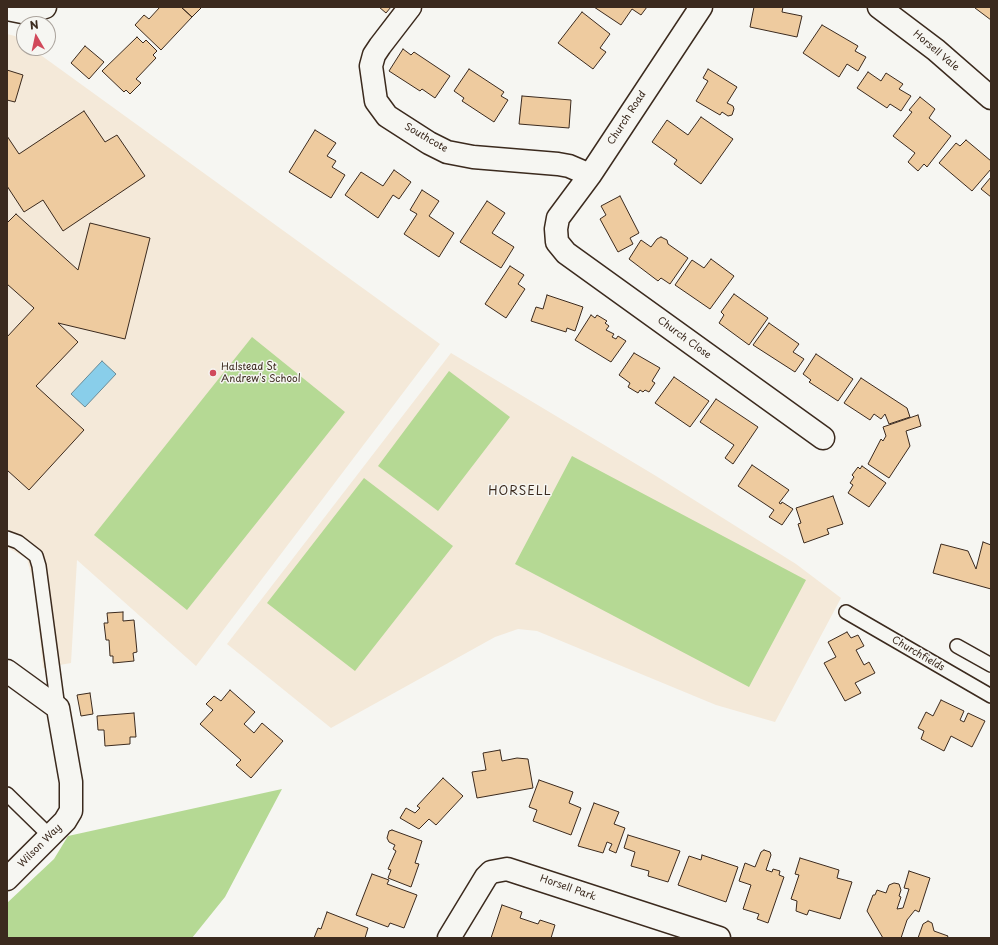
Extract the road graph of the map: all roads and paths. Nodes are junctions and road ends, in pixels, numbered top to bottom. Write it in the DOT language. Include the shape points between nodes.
graph roads {
  1 [pos="45,7"];
  2 [pos="410,7"];
  3 [pos="701,7"];
  4 [pos="879,7"];
  5 [pos="7,10"];
  6 [pos="991,98"];
  7 [pos="590,175"];
  8 [pos="556,229"];
  9 [pos="811,435"];
  10 [pos="7,538"];
  11 [pos="846,612"];
  12 [pos="957,646"];
  13 [pos="991,665"];
  14 [pos="7,671"];
  15 [pos="991,696"];
  16 [pos="58,708"];
  17 [pos="7,794"];
  18 [pos="50,836"];
  19 [pos="7,879"];
  20 [pos="449,938"];
  21 [pos="719,938"];
  1 -- 5 [label="street" via="27,13"];
  2 -- 7 [label="street, Southcote" via="374,56 371,66 370,108 447,152 473,157 558,164"];
  3 -- 7 [label="street, Church Road"];
  4 -- 6 [label="street, Horsell Vale" via="936,50"];
  7 -- 8 [label="street, Church Road" via="558,218"];
  8 -- 9 [label="street, Church Close" via="557,242 566,253"];
  10 -- 16 [label="lane" via="18,542 36,556 39,566"];
  11 -- 15 [label="lane, Churchfields"];
  12 -- 13 [label="lane"];
  14 -- 16 [label="street"];
  16 -- 18 [label="street, Wilson Way" via="71,782 71,811"];
  17 -- 18 [label="lane"];
  18 -- 19 [label="street, Wilson Way"];
  20 -- 21 [label="street, Horsell Park" via="486,877 491,872 507,869"];
}
